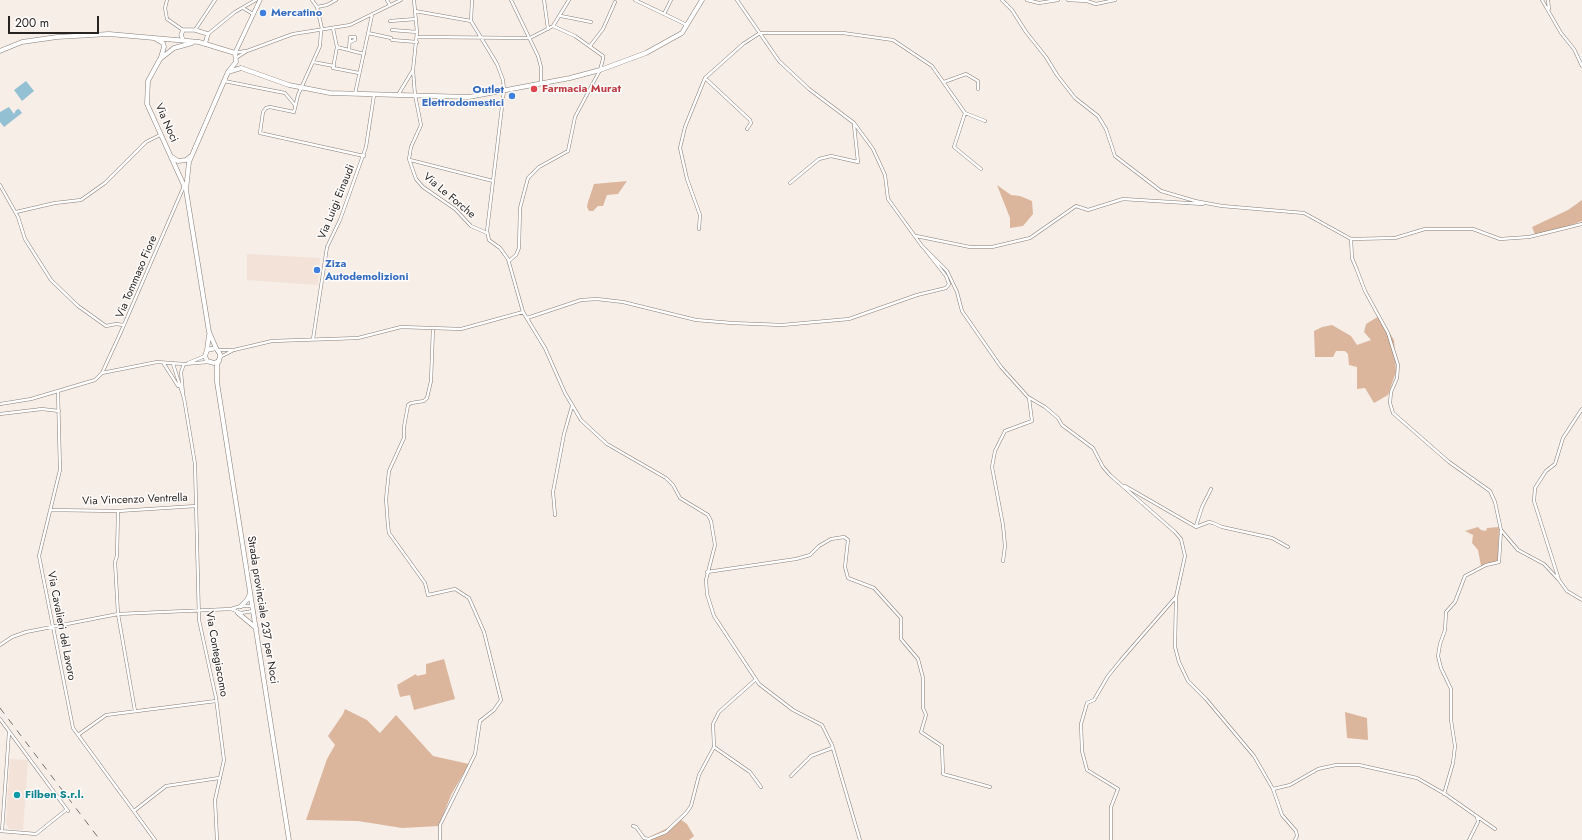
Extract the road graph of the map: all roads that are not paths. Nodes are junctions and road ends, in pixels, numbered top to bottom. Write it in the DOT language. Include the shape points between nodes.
graph roads {
  1 [pos="167,0"];
  2 [pos="214,0"];
  3 [pos="256,0"];
  4 [pos="260,0"];
  5 [pos="312,0"];
  6 [pos="336,0"];
  7 [pos="387,0"];
  8 [pos="401,0"];
  9 [pos="414,0"];
  10 [pos="473,0"];
  11 [pos="511,0"];
  12 [pos="544,0"];
  13 [pos="569,0"];
  14 [pos="637,0"];
  15 [pos="670,0"];
  16 [pos="700,0"];
  17 [pos="737,0"];
  18 [pos="1002,0"];
  19 [pos="1026,0"];
  20 [pos="1058,0"];
  21 [pos="1068,0"];
  22 [pos="1116,0"];
  23 [pos="1542,0"];
  24 [pos="1548,0"];
  25 [pos="615,2"];
  26 [pos="390,5"];
  27 [pos="317,7"];
  28 [pos="242,8"];
  29 [pos="1549,9"];
  30 [pos="415,11"];
  31 [pos="253,14"];
  32 [pos="664,14"];
  33 [pos="372,15"];
  34 [pos="561,16"];
  35 [pos="416,19"];
  36 [pos="390,21"];
  37 [pos="471,21"];
  38 [pos="591,22"];
  39 [pos="554,26"];
  40 [pos="688,26"];
  41 [pos="334,28"];
  42 [pos="548,29"];
  43 [pos="183,30"];
  44 [pos="195,30"];
  45 [pos="321,30"];
  46 [pos="392,30"];
  47 [pos="417,32"];
  48 [pos="368,33"];
  49 [pos="208,34"];
  50 [pos="761,35"];
  51 [pos="150,36"];
  52 [pos="417,37"];
  53 [pos="482,38"];
  54 [pos="530,38"];
  55 [pos="183,40"];
  56 [pos="196,42"];
  57 [pos="350,42"];
  58 [pos="417,42"];
  59 [pos="205,44"];
  60 [pos="590,46"];
  61 [pos="337,47"];
  62 [pos="349,50"];
  63 [pos="0,51"];
  64 [pos="247,51"];
  65 [pos="235,53"];
  66 [pos="364,54"];
  67 [pos="160,59"];
  68 [pos="236,60"];
  69 [pos="313,62"];
  70 [pos="1582,66"];
  71 [pos="333,67"];
  72 [pos="241,68"];
  73 [pos="413,70"];
  74 [pos="600,70"];
  75 [pos="228,72"];
  76 [pos="359,73"];
  77 [pos="706,78"];
  78 [pos="224,81"];
  79 [pos="944,82"];
  80 [pos="541,84"];
  81 [pos="302,88"];
  82 [pos="978,89"];
  83 [pos="504,90"];
  84 [pos="355,94"];
  85 [pos="374,95"];
  86 [pos="398,95"];
  87 [pos="415,95"];
  88 [pos="295,105"];
  89 [pos="965,113"];
  90 [pos="985,121"];
  91 [pos="854,123"];
  92 [pos="747,129"];
  93 [pos="160,135"];
  94 [pos="193,154"];
  95 [pos="364,156"];
  96 [pos="171,157"];
  97 [pos="409,159"];
  98 [pos="981,169"];
  99 [pos="493,181"];
  100 [pos="790,183"];
  101 [pos="0,185"];
  102 [pos="185,188"];
  103 [pos="1215,205"];
  104 [pos="16,212"];
  105 [pos="1582,224"];
  106 [pos="699,230"];
  107 [pos="487,233"];
  108 [pos="916,236"];
  109 [pos="1351,239"];
  110 [pos="922,246"];
  111 [pos="509,261"];
  112 [pos="523,312"];
  113 [pos="527,318"];
  114 [pos="124,325"];
  115 [pos="433,328"];
  116 [pos="209,332"];
  117 [pos="313,339"];
  118 [pos="217,349"];
  119 [pos="207,350"];
  120 [pos="234,350"];
  121 [pos="205,356"];
  122 [pos="219,359"];
  123 [pos="209,362"];
  124 [pos="164,364"];
  125 [pos="173,364"];
  126 [pos="184,364"];
  127 [pos="102,372"];
  128 [pos="217,382"];
  129 [pos="58,390"];
  130 [pos="1028,397"];
  131 [pos="184,398"];
  132 [pos="0,404"];
  133 [pos="572,405"];
  134 [pos="1582,409"];
  135 [pos="59,411"];
  136 [pos="0,414"];
  137 [pos="1118,482"];
  138 [pos="1211,489"];
  139 [pos="196,506"];
  140 [pos="50,510"];
  141 [pos="118,511"];
  142 [pos="555,515"];
  143 [pos="1196,527"];
  144 [pos="1501,530"];
  145 [pos="1288,547"];
  146 [pos="1003,561"];
  147 [pos="707,572"];
  148 [pos="1559,580"];
  149 [pos="250,594"];
  150 [pos="1176,597"];
  151 [pos="1582,600"];
  152 [pos="241,606"];
  153 [pos="253,608"];
  154 [pos="199,609"];
  155 [pos="231,609"];
  156 [pos="238,612"];
  157 [pos="118,614"];
  158 [pos="54,627"];
  159 [pos="256,628"];
  160 [pos="0,645"];
  161 [pos="755,680"];
  162 [pos="216,701"];
  163 [pos="135,711"];
  164 [pos="0,719"];
  165 [pos="9,732"];
  166 [pos="78,735"];
  167 [pos="714,747"];
  168 [pos="832,748"];
  169 [pos="791,776"];
  170 [pos="219,778"];
  171 [pos="761,787"];
  172 [pos="990,787"];
  173 [pos="1273,789"];
  174 [pos="1444,794"];
  175 [pos="134,811"];
  176 [pos="1477,817"];
  177 [pos="633,826"];
  178 [pos="1495,829"];
  179 [pos="1,831"];
  180 [pos="155,840"];
  181 [pos="217,840"];
  182 [pos="288,840"];
  183 [pos="440,840"];
  184 [pos="860,840"];
  185 [pos="1111,840"];
  186 [pos="1296,840"];
  187 [pos="1469,840"];
  1 -- 43 [label="street" via="167,19"];
  2 -- 44 [label="street"];
  3 -- 28 [label="street"];
  4 -- 31 [label="street"];
  5 -- 27 [label="street"];
  6 -- 27 [label="street"];
  7 -- 26 [label="street"];
  8 -- 26 [label="street"];
  9 -- 30 [label="street"];
  10 -- 37 [label="street"];
  11 -- 54 [label="street"];
  12 -- 42 [label="street"];
  13 -- 34 [label="street"];
  14 -- 32 [label="street"];
  15 -- 32 [label="street"];
  16 -- 40 [label="main road"];
  17 -- 50 [label="street"];
  18 -- 103 [label="street" via="1012,10 1075,98 1098,116 1106,129 1115,156 1161,190"];
  19 -- 20 [label="street" via="1039,3"];
  21 -- 22 [label="street" via="1096,4"];
  23 -- 29 [label="street"];
  24 -- 29 [label="street"];
  25 -- 60 [label="street" via="603,29"];
  26 -- 33 [label="street"];
  27 -- 45 [label="street"];
  28 -- 31 [label="street"];
  28 -- 49 [label="street"];
  29 -- 70 [label="street"];
  30 -- 35 [label="street"];
  30 -- 37 [label="street"];
  31 -- 65 [label="street"];
  32 -- 40 [label="street"];
  33 -- 41 [label="street" via="350,25"];
  33 -- 48 [label="street"];
  34 -- 38 [label="street"];
  34 -- 39 [label="street"];
  35 -- 36 [label="street"];
  35 -- 47 [label="street"];
  37 -- 53 [label="street"];
  39 -- 42 [label="street"];
  39 -- 60 [label="street"];
  40 -- 74 [label="main road" via="660,47"];
  41 -- 45 [label="street"];
  41 -- 61 [label="street"];
  42 -- 54 [label="street"];
  43 -- 44 [label="street"];
  43 -- 55 [label="street"];
  44 -- 49 [label="street"];
  45 -- 64 [label="street" via="293,34"];
  45 -- 69 [label="street" via="320,46"];
  46 -- 47 [label="street"];
  47 -- 52 [label="street"];
  48 -- 58 [label="street"];
  48 -- 66 [label="street"];
  49 -- 59 [label="street"];
  50 -- 77 [label="street" via="760,33 743,44"];
  50 -- 79 [label="street" via="843,33 893,40 932,66"];
  50 -- 91 [label="street" via="779,61"];
  51 -- 55 [label="main road"];
  51 -- 63 [label="main road" via="92,35 22,42"];
  51 -- 67 [label="main road" via="163,43 164,52"];
  52 -- 53 [label="street"];
  52 -- 58 [label="street"];
  53 -- 54 [label="street"];
  53 -- 83 [label="street" via="497,64"];
  54 -- 80 [label="street" via="541,67"];
  55 -- 56 [label="main road"];
  56 -- 59 [label="main road"];
  56 -- 67 [label="main road, Via Noci" via="174,48"];
  57 -- 62 [label="street"];
  58 -- 73 [label="street"];
  59 -- 65 [label="main road"];
  60 -- 74 [label="street" via="603,56"];
  61 -- 62 [label="street"];
  61 -- 71 [label="street"];
  62 -- 66 [label="street"];
  64 -- 65 [label="street"];
  64 -- 68 [label="street"];
  65 -- 68 [label="main road"];
  66 -- 76 [label="street"];
  67 -- 93 [label="main road, Via Noci" via="148,81 146,93 147,104"];
  68 -- 72 [label="main road"];
  68 -- 75 [label="main road"];
  69 -- 71 [label="street"];
  69 -- 81 [label="street"];
  71 -- 76 [label="street"];
  72 -- 75 [label="main road"];
  72 -- 81 [label="main road"];
  73 -- 86 [label="street"];
  73 -- 87 [label="street"];
  74 -- 80 [label="main road"];
  74 -- 111 [label="street" via="576,117 568,151 540,167 528,178 520,208 519,248"];
  75 -- 78 [label="main road"];
  76 -- 84 [label="street"];
  77 -- 92 [label="street" via="750,120"];
  77 -- 106 [label="street" via="685,126 680,148 687,179 700,215"];
  78 -- 88 [label="street" via="285,94"];
  78 -- 94 [label="main road"];
  79 -- 82 [label="street" via="966,74 978,81"];
  79 -- 89 [label="street"];
  80 -- 83 [label="main road"];
  81 -- 84 [label="main road"];
  81 -- 88 [label="street"];
  83 -- 87 [label="main road" via="469,97"];
  83 -- 99 [label="street"];
  84 -- 85 [label="main road"];
  85 -- 86 [label="main road"];
  85 -- 95 [label="street, Via Luigi Einaudi"];
  86 -- 87 [label="main road"];
  87 -- 97 [label="street" via="421,125 411,147"];
  88 -- 95 [label="street" via="294,112 266,108 260,132"];
  89 -- 90 [label="street"];
  89 -- 98 [label="street" via="954,147"];
  91 -- 100 [label="street" via="858,162 831,156 819,159"];
  91 -- 108 [label="street" via="873,149 885,174 888,199"];
  93 -- 96 [label="main road, Via Noci"];
  93 -- 104 [label="street" via="146,142 105,183 81,200"];
  94 -- 96 [label="main road" via="183,161"];
  94 -- 102 [label="main road"];
  95 -- 117 [label="street, Via Luigi Einaudi" via="327,247"];
  96 -- 102 [label="main road, Via Noci"];
  97 -- 99 [label="street"];
  97 -- 107 [label="street, Via Le Forche" via="412,173 423,187 455,209 472,226"];
  99 -- 107 [label="street"];
  101 -- 104 [label="street"];
  102 -- 114 [label="street, Via Tommaso Fiore"];
  102 -- 116 [label="main road, Via Noci"];
  103 -- 108 [label="street" via="1123,199 1088,210 1076,206 1030,238 992,247 970,247"];
  103 -- 109 [label="street" via="1246,210 1304,213"];
  104 -- 114 [label="street" via="25,239 51,280 78,306 106,326"];
  105 -- 109 [label="street" via="1529,237 1500,239 1473,230 1425,229 1394,238"];
  107 -- 111 [label="street" via="489,240 500,248"];
  108 -- 110 [label="street"];
  109 -- 144 [label="street" via="1352,258 1365,291 1388,333 1397,359 1397,378 1391,398 1393,413 1449,462 1490,491"];
  110 -- 113 [label="street" via="946,276 948,286 850,319 782,325 732,323 696,320 597,298 581,300"];
  110 -- 130 [label="street" via="947,271 962,311 1001,367"];
  111 -- 112 [label="street"];
  112 -- 113 [label="street"];
  112 -- 115 [label="street" via="461,329"];
  113 -- 133 [label="street" via="545,348 564,393"];
  114 -- 127 [label="street, Via Tommaso Fiore"];
  115 -- 117 [label="street" via="401,327 358,338"];
  115 -- 183 [label="street" via="431,381 427,398 408,406 404,438 389,470 386,499 389,533 425,583 428,595 455,589 469,598 484,632 501,700 494,710 480,721 475,754 440,825"];
  116 -- 118 [label="main road, Via Noci"];
  116 -- 119 [label="main road, Via Noci"];
  117 -- 120 [label="street" via="272,341"];
  118 -- 119 [label="main road"];
  118 -- 120 [label="street"];
  118 -- 122 [label="main road, Via Noci"];
  119 -- 121 [label="main road, Via Noci"];
  120 -- 122 [label="street"];
  121 -- 123 [label="main road, Strada provinciale 237 per Noci"];
  121 -- 126 [label="street"];
  122 -- 123 [label="main road"];
  122 -- 128 [label="main road, Strada provinciale 237 per Noci" via="216,370"];
  123 -- 126 [label="street"];
  123 -- 128 [label="main road, Strada provinciale 237 per Noci"];
  124 -- 125 [label="street"];
  124 -- 127 [label="street" via="157,362"];
  124 -- 131 [label="street, Via Contegiacomo"];
  125 -- 126 [label="street"];
  125 -- 131 [label="street, Via Contegiacomo"];
  126 -- 131 [label="street, Via Contegiacomo" via="181,372"];
  127 -- 129 [label="street" via="94,380"];
  128 -- 149 [label="main road, Strada provinciale 237 per Noci"];
  129 -- 132 [label="street" via="32,399"];
  129 -- 135 [label="street, Via Cavalieri del Lavoro"];
  130 -- 137 [label="street" via="1045,407 1062,425 1093,448 1103,467"];
  130 -- 146 [label="street" via="1032,422 1005,431 995,451 992,467 1003,525"];
  131 -- 139 [label="street, Via Contegiacomo" via="195,464"];
  133 -- 142 [label="street" via="553,492"];
  133 -- 147 [label="street" via="581,420 607,444 666,478 680,498 708,515 713,527 715,545"];
  134 -- 148 [label="street" via="1563,438 1555,464 1546,471 1535,488 1534,501"];
  135 -- 136 [label="street" via="42,409"];
  135 -- 140 [label="street, Via Cavalieri del Lavoro" via="60,470"];
  137 -- 143 [label="street"];
  137 -- 150 [label="street" via="1181,539 1185,556"];
  138 -- 143 [label="street"];
  139 -- 141 [label="street, Via Vincenzo Ventrella"];
  139 -- 154 [label="street, Via Contegiacomo"];
  140 -- 141 [label="street, Via Vincenzo Ventrella"];
  140 -- 158 [label="street, Via Cavalieri del Lavoro" via="40,556"];
  141 -- 157 [label="street" via="115,562"];
  143 -- 145 [label="street" via="1209,522 1272,538"];
  144 -- 148 [label="street" via="1518,550 1544,564"];
  144 -- 174 [label="street" via="1499,562 1486,565 1465,576 1455,602 1446,612 1445,630 1438,656 1440,668 1451,689 1451,720 1455,746"];
  147 -- 161 [label="street" via="707,594 714,616"];
  147 -- 172 [label="street" via="796,559 810,555 818,546 831,539 844,537 848,540 845,567 848,578 874,588 902,618 901,639 918,659 923,678 923,708 926,715 922,732 942,746 943,774"];
  148 -- 151 [label="street" via="1567,591"];
  149 -- 152 [label="main road"];
  149 -- 153 [label="main road, Strada provinciale 237 per Noci"];
  150 -- 173 [label="street" via="1175,647 1178,662 1188,681 1254,756"];
  150 -- 185 [label="street" via="1117,665 1094,700 1087,703 1081,724 1082,750 1087,770 1118,789 1111,807"];
  152 -- 153 [label="street"];
  152 -- 155 [label="street"];
  153 -- 156 [label="street" via="244,613"];
  153 -- 159 [label="main road, Strada provinciale 237 per Noci"];
  154 -- 155 [label="street"];
  154 -- 157 [label="street"];
  154 -- 162 [label="street, Via Contegiacomo"];
  155 -- 156 [label="street"];
  156 -- 159 [label="main road"];
  157 -- 158 [label="street"];
  157 -- 163 [label="street"];
  158 -- 160 [label="street" via="21,633"];
  158 -- 166 [label="street, Via Cavalieri del Lavoro" via="73,728"];
  159 -- 182 [label="main road, Strada provinciale 237 per Noci"];
  161 -- 167 [label="street" via="719,712 713,724"];
  161 -- 168 [label="street" via="787,706 822,725"];
  162 -- 163 [label="street"];
  162 -- 170 [label="street, Via Contegiacomo" via="224,760"];
  163 -- 166 [label="street" via="106,715"];
  164 -- 165 [label="street"];
  165 -- 179 [label="street"];
  165 -- 179 [label="street" via="67,810 36,834"];
  166 -- 175 [label="street, Via Cavalieri del Lavoro"];
  167 -- 171 [label="street" via="750,772"];
  167 -- 177 [label="street" via="699,775 691,806 676,824 666,832 649,839 644,838"];
  168 -- 169 [label="street" via="811,756"];
  168 -- 184 [label="street"];
  170 -- 175 [label="street" via="166,786"];
  170 -- 181 [label="street, Via Contegiacomo" via="215,800"];
  173 -- 174 [label="street" via="1290,785 1318,769 1344,764 1417,778"];
  173 -- 186 [label="street" via="1282,815 1296,831"];
  174 -- 176 [label="street"];
  175 -- 180 [label="street, Via Cavalieri del Lavoro"];
  176 -- 178 [label="street"];
  176 -- 187 [label="street" via="1478,822"];
}
